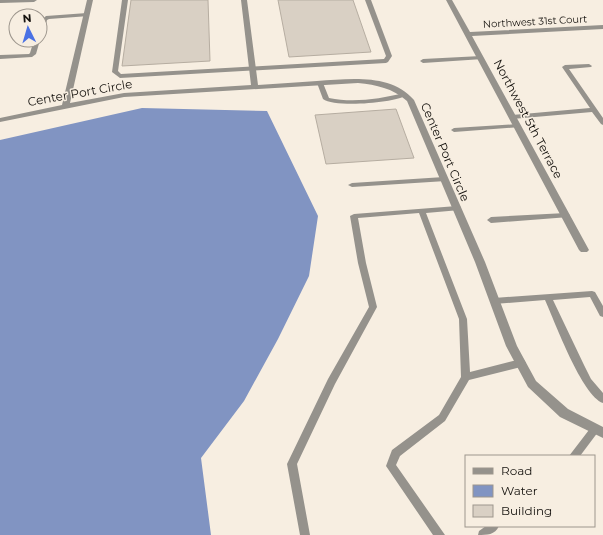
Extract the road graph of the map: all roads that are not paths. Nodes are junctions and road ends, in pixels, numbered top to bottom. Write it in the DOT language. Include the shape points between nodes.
graph roads {
  1 [pos="34,0"];
  2 [pos="90,0"];
  3 [pos="125,0"];
  4 [pos="244,0"];
  5 [pos="368,0"];
  6 [pos="449,0"];
  7 [pos="0,2"];
  8 [pos="87,15"];
  9 [pos="48,17"];
  10 [pos="603,27"];
  11 [pos="468,34"];
  12 [pos="34,48"];
  13 [pos="0,57"];
  14 [pos="481,58"];
  15 [pos="423,61"];
  16 [pos="589,66"];
  17 [pos="253,68"];
  18 [pos="320,83"];
  19 [pos="255,87"];
  20 [pos="404,95"];
  21 [pos="66,106"];
  22 [pos="594,110"];
  23 [pos="512,117"];
  24 [pos="0,120"];
  25 [pos="603,122"];
  26 [pos="518,126"];
  27 [pos="454,130"];
  28 [pos="444,179"];
  29 [pos="352,185"];
  30 [pos="457,208"];
  31 [pos="422,211"];
  32 [pos="566,216"];
  33 [pos="491,220"];
  34 [pos="584,250"];
  35 [pos="548,297"];
  36 [pos="494,301"];
  37 [pos="603,314"];
  38 [pos="521,363"];
  39 [pos="466,377"];
  40 [pos="603,399"];
  41 [pos="599,431"];
  42 [pos="575,455"];
  43 [pos="493,527"];
  44 [pos="305,535"];
  45 [pos="440,535"];
  46 [pos="483,535"];
  1 -- 7 [label="lane"];
  2 -- 8 [label="street"];
  3 -- 17 [label="lane" via="115,72 120,76"];
  4 -- 17 [label="street"];
  5 -- 17 [label="lane" via="389,56 386,61"];
  6 -- 11 [label="street, Northwest 5th Terrace"];
  8 -- 9 [label="lane"];
  8 -- 21 [label="street"];
  10 -- 11 [label="street, Northwest 31st Court"];
  11 -- 14 [label="street, Northwest 5th Terrace"];
  12 -- 13 [label="lane" via="30,56"];
  14 -- 15 [label="lane"];
  14 -- 23 [label="street, Northwest 5th Terrace"];
  16 -- 22 [label="lane" via="565,67"];
  17 -- 19 [label="street"];
  18 -- 19 [label="street, Center Port Circle"];
  18 -- 20 [label="street, Center Port Circle" via="380,83 398,89"];
  18 -- 20 [label="lane" via="326,98 336,101 384,99"];
  19 -- 21 [label="street, Center Port Circle" via="124,95"];
  20 -- 28 [label="street, Center Port Circle" via="410,100"];
  21 -- 24 [label="street, Center Port Circle"];
  22 -- 23 [label="lane"];
  22 -- 25 [label="lane"];
  23 -- 26 [label="street, Northwest 5th Terrace"];
  26 -- 27 [label="lane"];
  26 -- 32 [label="street, Northwest 5th Terrace"];
  28 -- 29 [label="lane"];
  28 -- 30 [label="street, Center Port Circle"];
  30 -- 31 [label="lane"];
  30 -- 36 [label="street, Center Port Circle"];
  31 -- 39 [label="lane" via="463,319"];
  31 -- 44 [label="lane" via="354,216 373,307 331,382 292,464"];
  32 -- 33 [label="lane"];
  32 -- 34 [label="street, Northwest 5th Terrace"];
  35 -- 36 [label="lane"];
  35 -- 37 [label="lane" via="592,294"];
  35 -- 40 [label="lane" via="585,376 597,395"];
  36 -- 38 [label="street, Center Port Circle"];
  38 -- 39 [label="lane"];
  38 -- 41 [label="street, Center Port Circle" via="532,384 564,413"];
  39 -- 45 [label="lane" via="442,418 396,453 390,466"];
  41 -- 42 [label="lane"];
  43 -- 46 [label="lane"];
}
